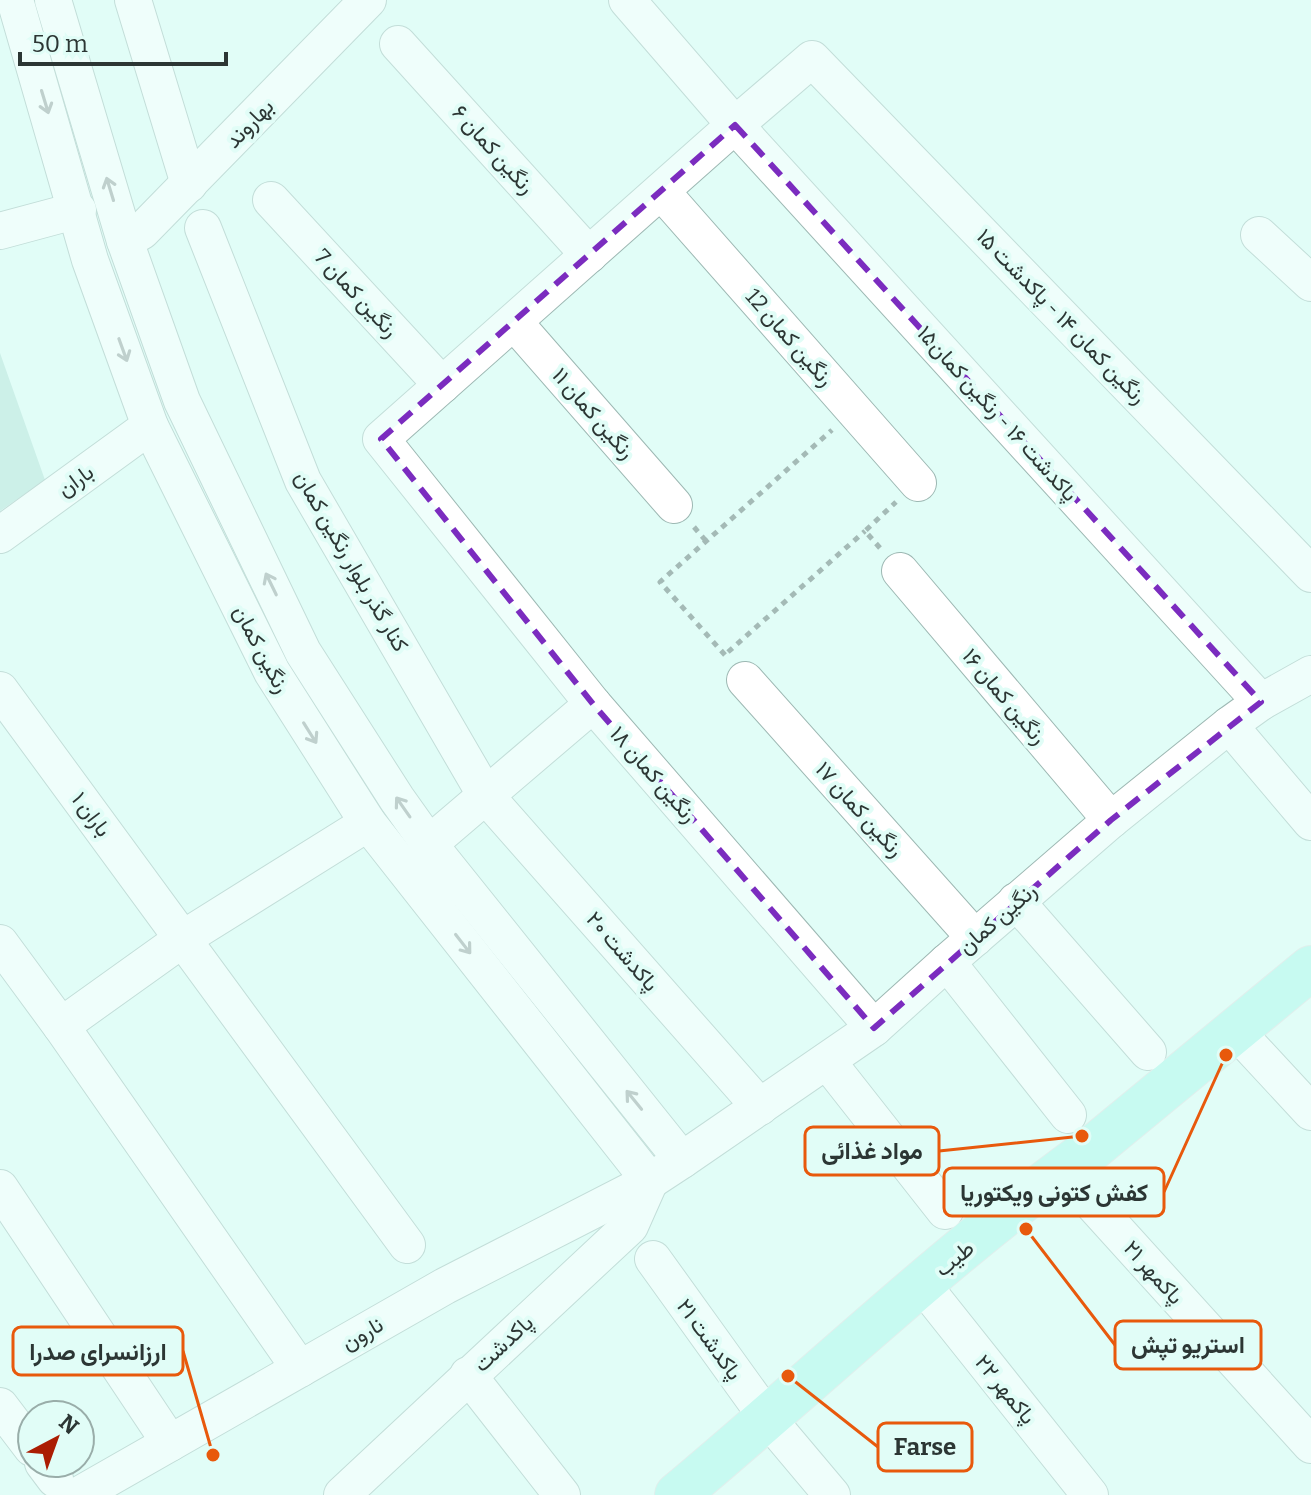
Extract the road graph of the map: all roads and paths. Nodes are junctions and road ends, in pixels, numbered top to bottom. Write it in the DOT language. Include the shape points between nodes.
graph roads {
  1 [pos="15,0"];
  2 [pos="53,0"];
  3 [pos="133,0"];
  4 [pos="368,0"];
  5 [pos="627,0"];
  6 [pos="398,44"];
  7 [pos="735,125"];
  8 [pos="189,184"];
  9 [pos="661,191"];
  10 [pos="271,200"];
  11 [pos="78,210"];
  12 [pos="203,228"];
  13 [pos="0,231"];
  14 [pos="1259,235"];
  15 [pos="125,241"];
  16 [pos="589,255"];
  17 [pos="1311,283"];
  18 [pos="514,322"];
  19 [pos="442,385"];
  20 [pos="855,411"];
  21 [pos="150,426"];
  22 [pos="918,483"];
  23 [pos="674,505"];
  24 [pos="865,531"];
  25 [pos="0,535"];
  26 [pos="900,571"];
  27 [pos="1311,574"];
  28 [pos="1311,674"];
  29 [pos="745,680"];
  30 [pos="0,690"];
  31 [pos="1261,702"];
  32 [pos="593,704"];
  33 [pos="1229,725"];
  34 [pos="486,796"];
  35 [pos="1111,820"];
  36 [pos="1311,822"];
  37 [pos="368,823"];
  38 [pos="429,844"];
  39 [pos="1016,901"];
  40 [pos="184,938"];
  41 [pos="975,938"];
  42 [pos="0,943"];
  43 [pos="947,962"];
  44 [pos="1311,968"];
  45 [pos="61,1026"];
  46 [pos="874,1028"];
  47 [pos="1235,1030"];
  48 [pos="1148,1052"];
  49 [pos="827,1061"];
  50 [pos="760,1107"];
  51 [pos="1311,1112"];
  52 [pos="1068,1115"];
  53 [pos="682,1160"];
  54 [pos="1062,1170"];
  55 [pos="650,1181"];
  56 [pos="0,1188"];
  57 [pos="945,1211"];
  58 [pos="407,1245"];
  59 [pos="653,1259"];
  60 [pos="922,1284"];
  61 [pos="300,1369"];
  62 [pos="468,1375"];
  63 [pos="0,1406"];
  64 [pos="768,1419"];
  65 [pos="16,1427"];
  66 [pos="170,1443"];
  67 [pos="1311,1445"];
  68 [pos="96,1467"];
  69 [pos="342,1495"];
  70 [pos="562,1495"];
  71 [pos="677,1495"];
  72 [pos="832,1495"];
  73 [pos="1090,1495"];
  1 -- 11 [label="street, رنگین کمان, one-way"];
  15 -- 2 [label="street, رنگین کمان, one-way"];
  3 -- 8 [label="street"];
  4 -- 8 [label="street, بهاروند"];
  5 -- 7 [label="street, پاکدشت ۱۶ - رنگین کمان۱۵"];
  6 -- 16 [label="street, رنگین کمان ۶"];
  7 -- 9 [label="street"];
  7 -- 27 [label="street, رنگین کمان ۱۴ - پاکدشت ۱۵" via="812,59"];
  7 -- 31 [label="street, پاکدشت ۱۶ - رنگین کمان۱۵"];
  8 -- 15 [label="street, بهاروند"];
  9 -- 16 [label="street"];
  9 -- 20 [label="street, رنگین کمان 12"];
  10 -- 19 [label="street, رنگین کمان 7"];
  11 -- 13 [label="street"];
  11 -- 21 [label="street, رنگین کمان, one-way" via="90,260"];
  12 -- 34 [label="street, کنار گذر بلوار رنگین کمان" via="303,481"];
  14 -- 17 [label="street"];
  38 -- 15 [label="street, رنگین کمان, one-way" via="303,652 182,401"];
  16 -- 18 [label="street"];
  18 -- 19 [label="street"];
  18 -- 23 [label="street, رنگین کمان ۱۱"];
  19 -- 32 [label="street, رنگین کمان ۱۸" via="381,439"];
  20 -- 22 [label="street, رنگین کمان 12"];
  20 -- 24 [label="path" via="660,582 725,655"];
  21 -- 25 [label="street, باران"];
  21 -- 37 [label="street, رنگین کمان, one-way" via="272,672"];
  22 -- 24 [label="path"];
  24 -- 26 [label="path"];
  26 -- 35 [label="street, رنگین کمان ۱۶"];
  28 -- 31 [label="street, رنگین کمان"];
  29 -- 41 [label="street, رنگین کمان ۱۷"];
  30 -- 40 [label="street, باران ۱"];
  31 -- 33 [label="street, رنگین کمان"];
  32 -- 34 [label="street"];
  32 -- 46 [label="street, رنگین کمان ۱۸"];
  33 -- 35 [label="street, رنگین کمان"];
  33 -- 36 [label="street"];
  34 -- 38 [label="street"];
  34 -- 50 [label="street, پاکدشت ۲۰"];
  35 -- 39 [label="street, رنگین کمان"];
  37 -- 40 [label="street"];
  37 -- 55 [label="street, رنگین کمان, one-way"];
  53 -- 38 [label="street, رنگین کمان, one-way"];
  39 -- 41 [label="street, رنگین کمان"];
  39 -- 48 [label="street"];
  40 -- 45 [label="street"];
  40 -- 58 [label="street, باران ۱"];
  41 -- 43 [label="street, رنگین کمان"];
  42 -- 45 [label="street"];
  43 -- 46 [label="street, رنگین کمان"];
  43 -- 52 [label="street"];
  44 -- 47 [label="main road, طیب"];
  45 -- 61 [label="street"];
  46 -- 49 [label="street, رنگین کمان"];
  47 -- 51 [label="street"];
  47 -- 54 [label="main road, طیب"];
  49 -- 50 [label="street, رنگین کمان"];
  49 -- 57 [label="street"];
  50 -- 53 [label="street, رنگین کمان"];
  53 -- 55 [label="street, رنگین کمان"];
  54 -- 60 [label="main road, طیب"];
  54 -- 67 [label="street, پاکمهر ۲۱"];
  55 -- 61 [label="street, نارون" via="445,1286"];
  55 -- 62 [label="street, پاکدشت" via="630,1226"];
  56 -- 66 [label="street"];
  59 -- 64 [label="street, پاکدشت ۲۱"];
  60 -- 64 [label="main road, طیب"];
  60 -- 73 [label="street, پاکمهر ۲۲"];
  61 -- 66 [label="street, نارون"];
  62 -- 69 [label="street, پاکدشت"];
  62 -- 70 [label="street"];
  63 -- 65 [label="street"];
  64 -- 71 [label="main road, طیب"];
  64 -- 72 [label="street, پاکدشت ۲۱"];
  66 -- 68 [label="street, نارون"];
}
